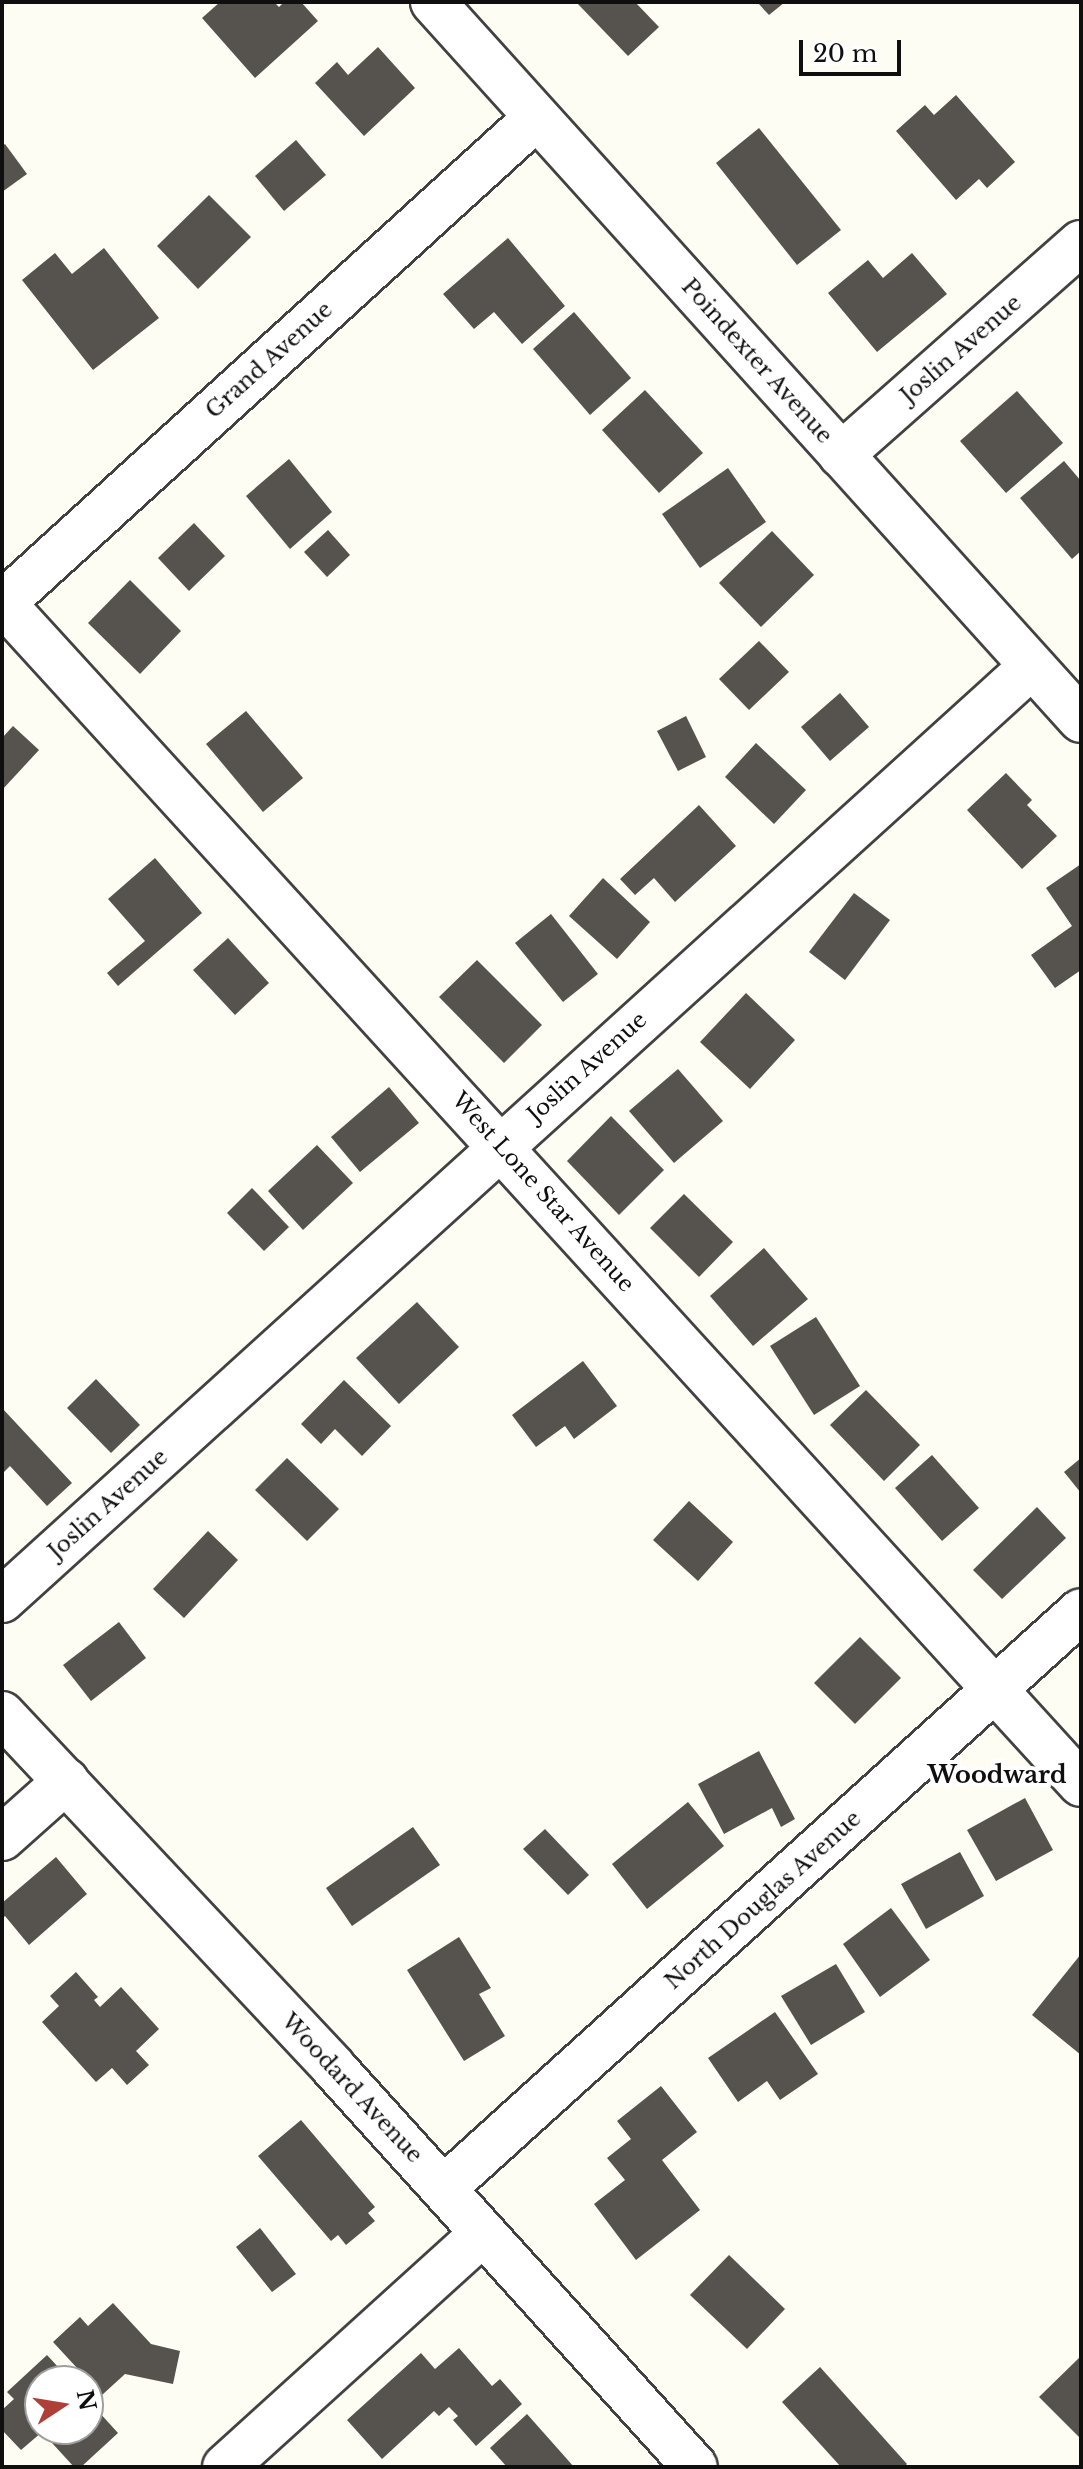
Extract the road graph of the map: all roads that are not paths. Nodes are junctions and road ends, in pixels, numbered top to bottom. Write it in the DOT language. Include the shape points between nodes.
graph roads {
  1 [pos="433,2"];
  2 [pos="537,117"];
  3 [pos="1081,243"];
  4 [pos="841,455"];
  5 [pos="2,603"];
  6 [pos="1032,666"];
  7 [pos="1081,720"];
  8 [pos="500,1145"];
  9 [pos="2,1600"];
  10 [pos="1081,1611"];
  11 [pos="995,1689"];
  12 [pos="2,1714"];
  13 [pos="66,1781"];
  14 [pos="1081,1784"];
  15 [pos="2,1838"];
  16 [pos="444,2188"];
  17 [pos="483,2233"];
  18 [pos="225,2467"];
  19 [pos="695,2467"];
  1 -- 2 [label="street, Poindexter Avenue"];
  2 -- 4 [label="street, Poindexter Avenue"];
  2 -- 5 [label="street, Grand Avenue"];
  3 -- 4 [label="street, Joslin Avenue"];
  4 -- 6 [label="street, Poindexter Avenue"];
  5 -- 8 [label="street, West Lone Star Avenue"];
  6 -- 7 [label="street, Poindexter Avenue"];
  6 -- 8 [label="street, Joslin Avenue"];
  8 -- 9 [label="street, Joslin Avenue"];
  8 -- 11 [label="street, West Lone Star Avenue"];
  10 -- 11 [label="street, North Douglas Avenue"];
  11 -- 14 [label="street, West Lone Star Avenue"];
  11 -- 16 [label="street, North Douglas Avenue"];
  12 -- 13 [label="street, Woodard Avenue"];
  13 -- 15 [label="street"];
  13 -- 16 [label="street, Woodard Avenue"];
  16 -- 17 [label="street, Woodard Avenue"];
  17 -- 18 [label="street"];
  17 -- 19 [label="street, Woodard Avenue"];
}
